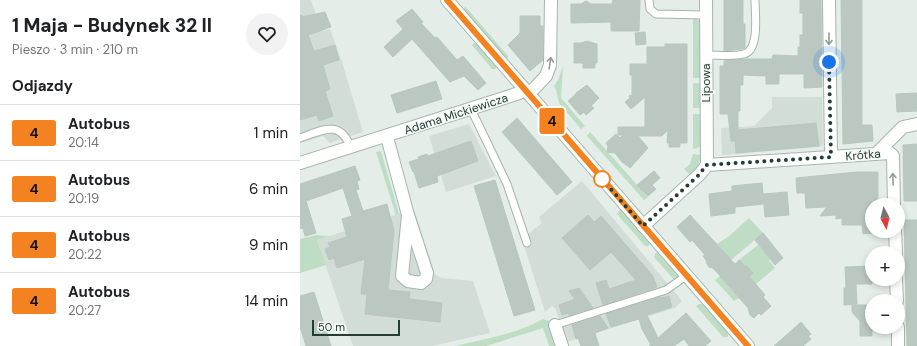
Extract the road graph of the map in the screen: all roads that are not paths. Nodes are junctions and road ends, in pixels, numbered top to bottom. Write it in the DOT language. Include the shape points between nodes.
graph roads {
  1 [pos="447,0"];
  2 [pos="551,0"];
  3 [pos="650,0"];
  4 [pos="706,0"];
  5 [pos="755,0"];
  6 [pos="829,0"];
  7 [pos="706,15"];
  8 [pos="706,55"];
  9 [pos="526,91"];
  10 [pos="471,109"];
  11 [pos="917,124"];
  12 [pos="386,137"];
  13 [pos="300,138"];
  14 [pos="351,148"];
  15 [pos="877,153"];
  16 [pos="831,157"];
  17 [pos="300,164"];
  18 [pos="706,165"];
  19 [pos="894,198"];
  20 [pos="408,215"];
  21 [pos="643,226"];
  22 [pos="527,243"];
  23 [pos="686,276"];
  24 [pos="555,325"];
  25 [pos="898,334"];
  26 [pos="562,346"];
  27 [pos="748,346"];
  28 [pos="898,346"];
  1 -- 9 [label="street"];
  9 -- 2 [label="street, Adama Mickiewicza, one-way" via="546,76 550,65"];
  3 -- 7 [label="lane" via="650,9 656,14"];
  4 -- 7 [label="street, Lipowa"];
  5 -- 8 [label="lane" via="755,40 751,49 739,55"];
  6 -- 16 [label="street, one-way"];
  7 -- 8 [label="street, Lipowa"];
  8 -- 18 [label="street, Lipowa"];
  9 -- 10 [label="street, Adama Mickiewicza"];
  9 -- 21 [label="street"];
  10 -- 12 [label="street, Adama Mickiewicza"];
  10 -- 22 [label="lane" via="507,184"];
  11 -- 15 [label="street" via="898,130"];
  12 -- 14 [label="street, Adama Mickiewicza"];
  12 -- 20 [label="street"];
  13 -- 14 [label="lane" via="335,129 344,135"];
  14 -- 17 [label="street, Adama Mickiewicza"];
  15 -- 16 [label="street, Krótka"];
  19 -- 15 [label="street, Krótka, one-way" via="891,153"];
  16 -- 18 [label="street, Krótka"];
  18 -- 21 [label="street" via="700,174"];
  20 -- 20 [label="street" via="402,276 408,281 420,283 426,279 427,273"];
  21 -- 23 [label="street"];
  23 -- 24 [label="lane" via="666,290"];
  23 -- 27 [label="street"];
  24 -- 26 [label="street"];
  25 -- 28 [label="street"];
}
